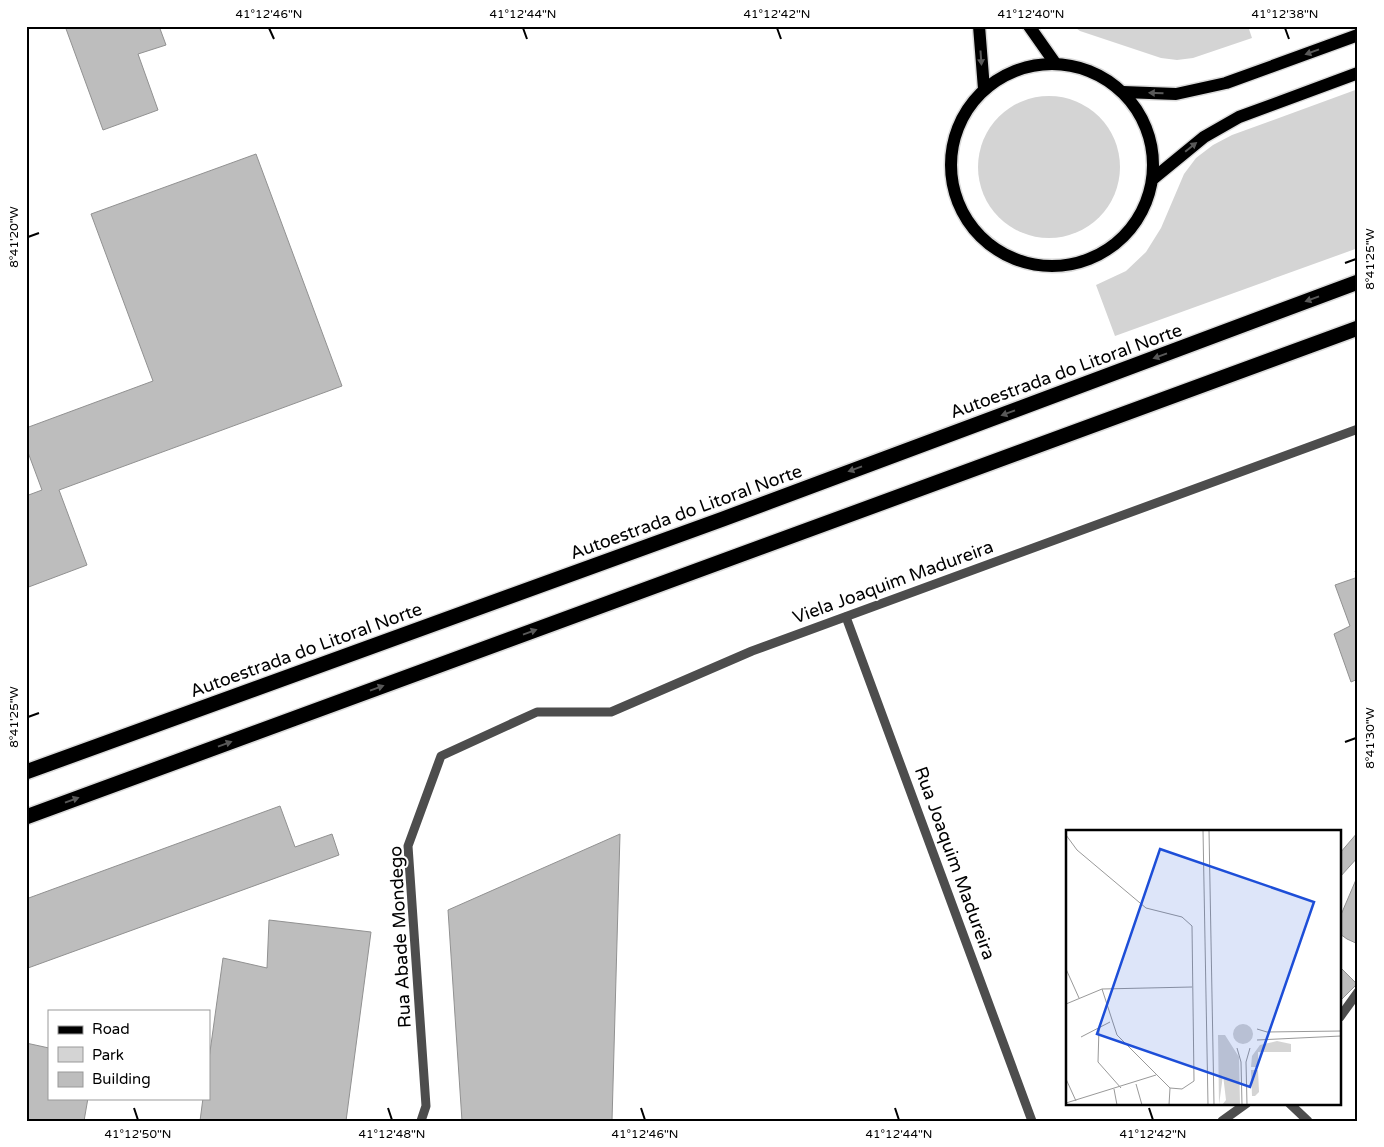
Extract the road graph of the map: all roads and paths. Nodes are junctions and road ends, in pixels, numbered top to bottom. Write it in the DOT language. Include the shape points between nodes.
graph roads {
  1 [pos="979,26"];
  2 [pos="1029,26"];
  3 [pos="1358,35"];
  4 [pos="1055,63"];
  5 [pos="1358,73"];
  6 [pos="984,89"];
  7 [pos="1123,92"];
  8 [pos="1154,178"];
  9 [pos="1358,282"];
  10 [pos="1358,328"];
  11 [pos="1358,429"];
  12 [pos="846,616"];
  13 [pos="441,756"];
  14 [pos="26,772"];
  15 [pos="26,817"];
  16 [pos="1358,992"];
  17 [pos="1342,1014"];
  18 [pos="1246,1104"];
  19 [pos="1290,1104"];
  20 [pos="421,1121"];
  21 [pos="1032,1121"];
  22 [pos="1222,1121"];
  23 [pos="1308,1121"];
  1 -- 6 [label="main road, one-way"];
  2 -- 4 [label="main road"];
  3 -- 7 [label="main road, one-way" via="1226,83 1176,94"];
  4 -- 6 [label="main road" via="1029,65 1005,74"];
  4 -- 7 [label="main road" via="1092,71"];
  8 -- 5 [label="main road, one-way" via="1204,137 1239,117"];
  6 -- 8 [label="main road" via="965,113 953,141 950,171 957,200 971,227 999,252 1019,262 1049,267 1079,264 1106,252 1129,232 1140,216"];
  7 -- 8 [label="main road" via="1142,117 1153,147"];
  9 -- 14 [label="highway, Autoestrada do Litoral Norte, one-way" via="723,519"];
  15 -- 10 [label="highway, one-way"];
  11 -- 12 [label="street, Viela Joaquim Madureira"];
  12 -- 13 [label="street, Viela Joaquim Madureira" via="752,651 611,712 537,712"];
  12 -- 21 [label="street, Rua Joaquim Madureira"];
  13 -- 20 [label="street, Rua Abade Mondego" via="408,846 426,1106"];
  16 -- 17 [label="street"];
  18 -- 22 [label="street"];
  19 -- 23 [label="street"];
}
